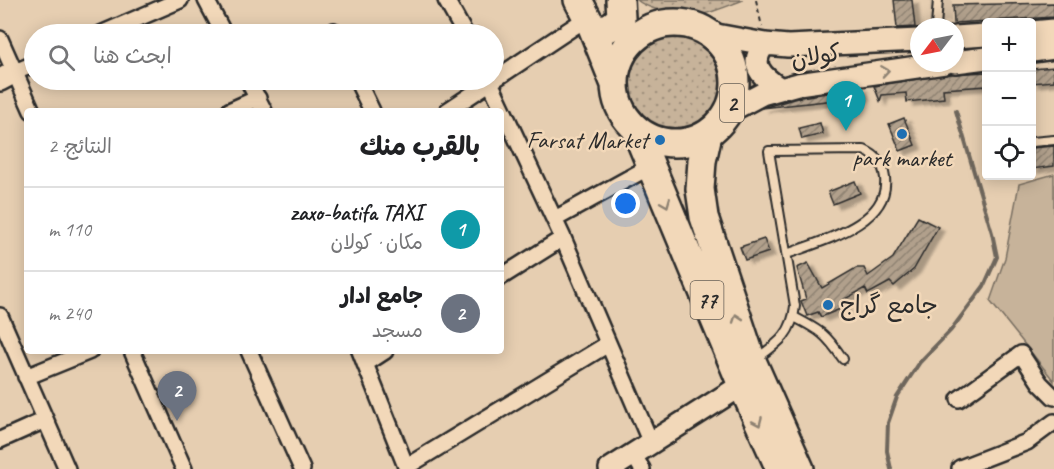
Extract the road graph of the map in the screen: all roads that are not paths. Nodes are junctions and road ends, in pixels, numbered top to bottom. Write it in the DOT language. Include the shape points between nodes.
graph roads {
  1 [pos="180,0"];
  2 [pos="206,0"];
  3 [pos="446,0"];
  4 [pos="621,0"];
  5 [pos="938,0"];
  6 [pos="585,15"];
  7 [pos="937,18"];
  8 [pos="124,24"];
  9 [pos="219,24"];
  10 [pos="459,24"];
  11 [pos="657,25"];
  12 [pos="1054,30"];
  13 [pos="1036,32"];
  14 [pos="711,34"];
  15 [pos="982,35"];
  16 [pos="964,36"];
  17 [pos="0,39"];
  18 [pos="910,41"];
  19 [pos="765,44"];
  20 [pos="1054,48"];
  21 [pos="1036,50"];
  22 [pos="910,67"];
  23 [pos="504,71"];
  24 [pos="17,72"];
  25 [pos="614,82"];
  26 [pos="779,88"];
  27 [pos="253,90"];
  28 [pos="362,90"];
  29 [pos="477,90"];
  30 [pos="494,90"];
  31 [pos="261,104"];
  32 [pos="31,108"];
  33 [pos="243,108"];
  34 [pos="371,108"];
  35 [pos="451,108"];
  36 [pos="503,108"];
  37 [pos="504,111"];
  38 [pos="728,112"];
  39 [pos="636,130"];
  40 [pos="708,134"];
  41 [pos="1054,140"];
  42 [pos="1036,142"];
  43 [pos="651,166"];
  44 [pos="555,219"];
  45 [pos="563,238"];
  46 [pos="787,254"];
  47 [pos="504,275"];
  48 [pos="0,316"];
  49 [pos="794,317"];
  50 [pos="4,334"];
  51 [pos="608,344"];
  52 [pos="82,354"];
  53 [pos="133,354"];
  54 [pos="250,354"];
  55 [pos="362,357"];
  56 [pos="843,359"];
  57 [pos="747,373"];
  58 [pos="26,376"];
  59 [pos="1054,397"];
  60 [pos="959,399"];
  61 [pos="45,420"];
  62 [pos="1054,422"];
  63 [pos="0,440"];
  64 [pos="642,455"];
  65 [pos="406,468"];
  66 [pos="960,468"];
  67 [pos="67,469"];
  68 [pos="184,469"];
  69 [pos="302,469"];
  70 [pos="610,469"];
  71 [pos="780,469"];
  72 [pos="800,469"];
  1 -- 8 [label="street"];
  2 -- 9 [label="street"];
  3 -- 10 [label="street"];
  4 -- 6 [label="highway" via="621,18 607,29"];
  4 -- 11 [label="highway"];
  5 -- 7 [label="lane"];
  6 -- 23 [label="street"];
  6 -- 25 [label="highway"];
  11 -- 14 [label="highway" via="676,22"];
  11 -- 25 [label="highway" via="626,46 617,63"];
  12 -- 13 [label="main road"];
  14 -- 19 [label="main road"];
  14 -- 38 [label="highway, 2" via="723,46 735,78"];
  15 -- 16 [label="main road"];
  17 -- 24 [label="street"];
  18 -- 19 [label="main road" via="814,46"];
  19 -- 26 [label="main road" via="757,66"];
  20 -- 21 [label="main road"];
  26 -- 22 [label="main road, كولان, one-way"];
  24 -- 32 [label="street"];
  25 -- 39 [label="highway, 2" via="616,100"];
  26 -- 38 [label="main road, كولان"];
  27 -- 31 [label="street"];
  28 -- 34 [label="street"];
  29 -- 35 [label="street"];
  30 -- 36 [label="street"];
  31 -- 33 [label="street"];
  37 -- 44 [label="street"];
  38 -- 40 [label="highway, 2"];
  39 -- 40 [label="highway, 2" via="664,143 679,144"];
  39 -- 43 [label="highway, 77"];
  57 -- 40 [label="highway, 77, one-way" via="704,217 700,189"];
  41 -- 42 [label="lane"];
  43 -- 44 [label="street"];
  43 -- 57 [label="highway, 77, one-way"];
  44 -- 45 [label="street"];
  45 -- 47 [label="street"];
  45 -- 51 [label="street"];
  46 -- 46 [label="lane" via="857,226 873,212 886,188 884,168 876,155 864,150 769,151"];
  46 -- 49 [label="lane"];
  48 -- 50 [label="street"];
  49 -- 56 [label="lane" via="829,338"];
  49 -- 57 [label="lane" via="783,338"];
  50 -- 58 [label="street"];
  51 -- 64 [label="street"];
  51 -- 65 [label="street"];
  52 -- 58 [label="street"];
  53 -- 68 [label="street"];
  54 -- 69 [label="street"];
  55 -- 65 [label="street"];
  57 -- 64 [label="main road"];
  57 -- 71 [label="highway, 77, one-way"];
  57 -- 72 [label="highway, 77"];
  58 -- 61 [label="street"];
  59 -- 60 [label="street" via="1021,354"];
  61 -- 63 [label="street"];
  61 -- 67 [label="street"];
  62 -- 66 [label="street" via="1027,442"];
  64 -- 70 [label="main road"];
}
